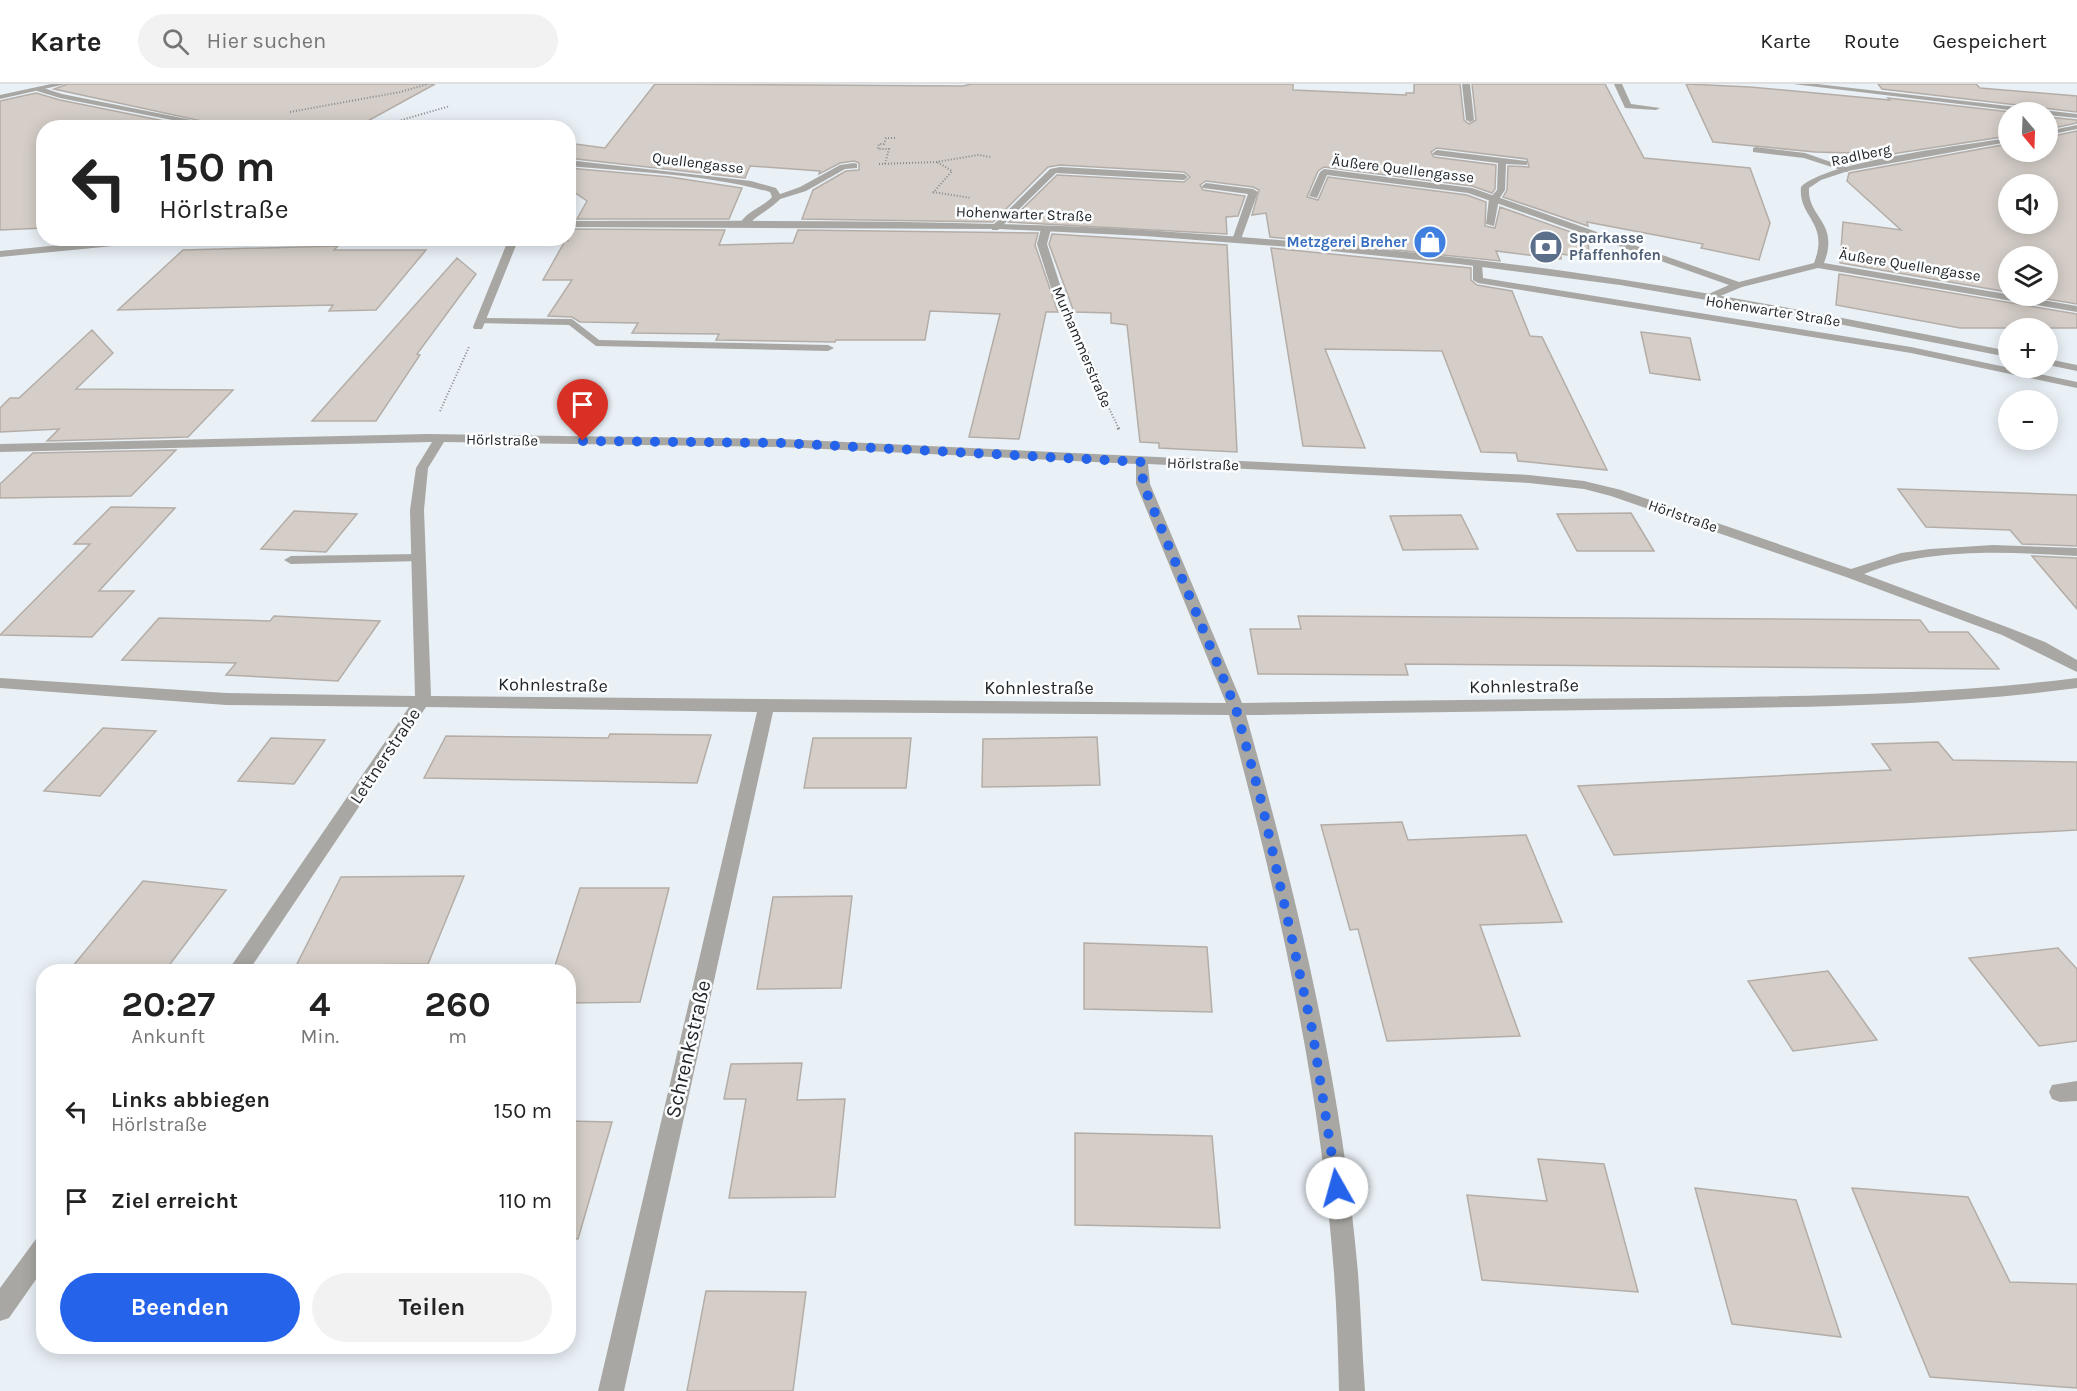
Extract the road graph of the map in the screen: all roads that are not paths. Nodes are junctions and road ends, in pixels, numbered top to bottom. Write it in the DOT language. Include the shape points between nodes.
graph roads {
  1 [pos="62,84"];
  2 [pos="1466,84"];
  3 [pos="1618,84"];
  4 [pos="1797,84"];
  5 [pos="40,89"];
  6 [pos="0,97"];
  7 [pos="1656,108"];
  8 [pos="2077,116"];
  9 [pos="186,120"];
  10 [pos="1470,120"];
  11 [pos="2077,127"];
  12 [pos="2058,130"];
  13 [pos="1998,142"];
  14 [pos="1756,150"];
  15 [pos="1437,153"];
  16 [pos="1502,160"];
  17 [pos="1524,163"];
  18 [pos="576,164"];
  19 [pos="854,166"];
  20 [pos="1847,170"];
  21 [pos="1184,177"];
  22 [pos="1206,186"];
  23 [pos="1314,196"];
  24 [pos="777,197"];
  25 [pos="1494,199"];
  26 [pos="576,224"];
  27 [pos="745,224"];
  28 [pos="1491,224"];
  29 [pos="995,228"];
  30 [pos="1046,229"];
  31 [pos="1237,240"];
  32 [pos="82,246"];
  33 [pos="511,246"];
  34 [pos="0,254"];
  35 [pos="1477,264"];
  36 [pos="1818,265"];
  37 [pos="1738,285"];
  38 [pos="1708,298"];
  39 [pos="2077,309"];
  40 [pos="828,348"];
  41 [pos="1998,352"];
  42 [pos="2058,364"];
  43 [pos="2077,368"];
  44 [pos="1097,384"];
  45 [pos="2077,385"];
  46 [pos="434,439"];
  47 [pos="0,448"];
  48 [pos="1138,461"];
  49 [pos="2077,552"];
  50 [pos="417,558"];
  51 [pos="291,560"];
  52 [pos="1851,574"];
  53 [pos="2077,667"];
  54 [pos="0,683"];
  55 [pos="2077,683"];
  56 [pos="420,703"];
  57 [pos="766,706"];
  58 [pos="1236,709"];
  59 [pos="242,964"];
  60 [pos="36,1259"];
  61 [pos="0,1309"];
  62 [pos="611,1391"];
  63 [pos="1352,1391"];
  1 -- 5 [label="street"];
  2 -- 10 [label="street"];
  3 -- 7 [label="street" via="1628,106"];
  4 -- 8 [label="street"];
  5 -- 6 [label="street"];
  5 -- 9 [label="street"];
  11 -- 12 [label="street"];
  13 -- 20 [label="street, Radlberg"];
  14 -- 20 [label="street" via="1805,156"];
  15 -- 16 [label="street"];
  16 -- 17 [label="street"];
  16 -- 25 [label="street" via="1501,190"];
  18 -- 24 [label="street, Quellengasse" via="751,184 773,190"];
  19 -- 24 [label="street" via="843,167 802,189"];
  20 -- 36 [label="street, Radlberg" via="1818,178 1805,187 1804,200 1823,232 1826,250"];
  21 -- 29 [label="street" via="1053,171"];
  22 -- 31 [label="street" via="1253,192"];
  23 -- 25 [label="street, Äußere Quellengasse" via="1324,172 1463,189"];
  24 -- 27 [label="street"];
  25 -- 28 [label="street"];
  25 -- 37 [label="street, Äußere Quellengasse"];
  26 -- 27 [label="street, Hohenwarter Straße"];
  27 -- 29 [label="street, Hohenwarter Straße"];
  29 -- 30 [label="street, Hohenwarter Straße"];
  30 -- 31 [label="street, Hohenwarter Straße"];
  30 -- 44 [label="street, Murhammerstraße" via="1042,244 1058,294"];
  31 -- 35 [label="street, Hohenwarter Straße"];
  32 -- 34 [label="street"];
  33 -- 40 [label="street" via="479,324 572,322 596,343"];
  35 -- 38 [label="street, Hohenwarter Straße"];
  35 -- 45 [label="street, Hohenwarter Straße" via="1478,280 1911,350"];
  36 -- 37 [label="street, Äußere Quellengasse"];
  36 -- 39 [label="street, Äußere Quellengasse"];
  37 -- 38 [label="street, Äußere Quellengasse"];
  38 -- 41 [label="street, Hohenwarter Straße"];
  42 -- 43 [label="street"];
  46 -- 47 [label="street, Hörlstraße"];
  46 -- 48 [label="street, Hörlstraße" via="782,443"];
  46 -- 50 [label="street, Lettnerstraße" via="419,483"];
  48 -- 52 [label="street, Hörlstraße" via="1529,479 1584,485"];
  48 -- 58 [label="street" via="1143,484"];
  49 -- 52 [label="street" via="2017,550 1902,556 1870,564"];
  50 -- 51 [label="street"];
  50 -- 56 [label="street, Lettnerstraße" via="424,682"];
  52 -- 53 [label="street, Hörlstraße" via="2007,632"];
  54 -- 56 [label="street, Kohnlestraße" via="226,699"];
  55 -- 58 [label="street, Kohnlestraße" via="1958,694 1757,702"];
  56 -- 57 [label="street, Kohnlestraße"];
  56 -- 59 [label="street, Lettnerstraße"];
  57 -- 58 [label="street, Kohnlestraße"];
  57 -- 62 [label="street, Schrenkstraße"];
  58 -- 63 [label="street" via="1262,804 1312,1029 1346,1273"];
  60 -- 61 [label="street"];
}
